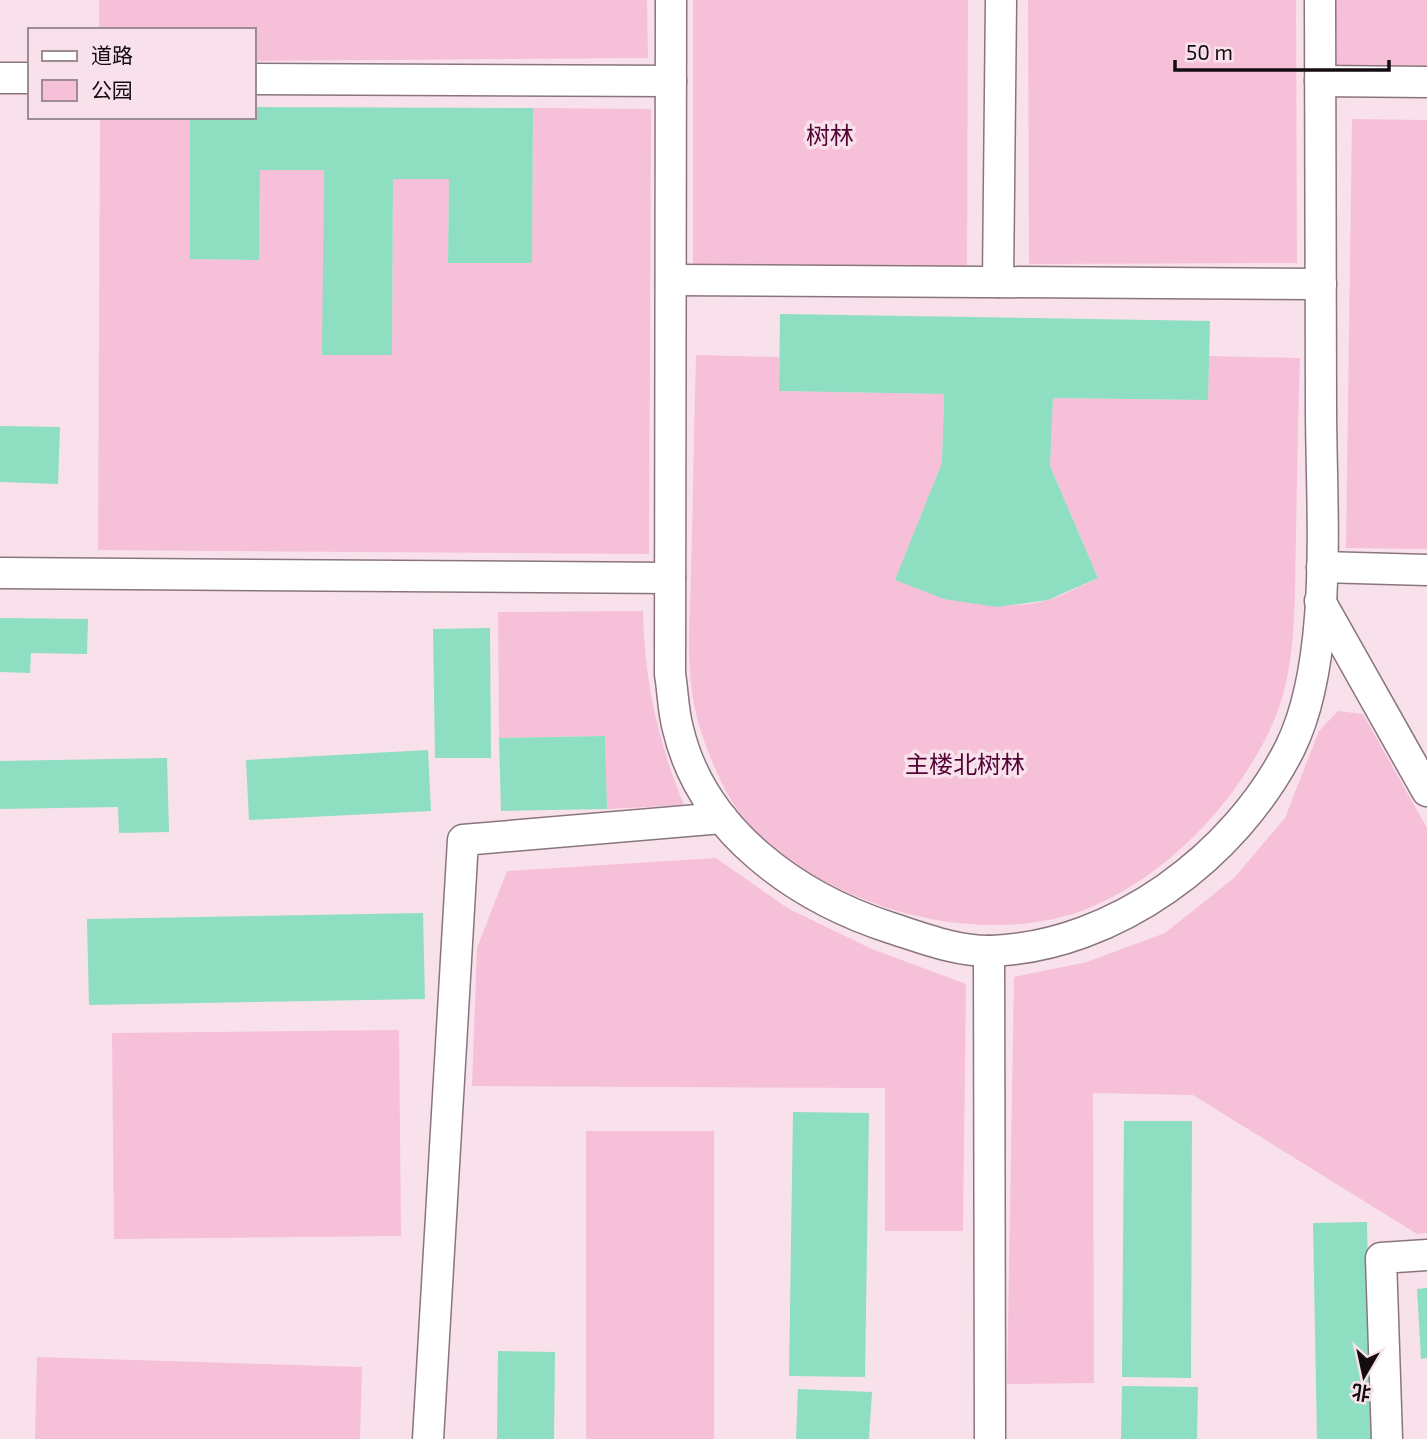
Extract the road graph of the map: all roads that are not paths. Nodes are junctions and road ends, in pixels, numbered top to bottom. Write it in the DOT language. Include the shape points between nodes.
graph roads {
  1 [pos="671,0"];
  2 [pos="1001,0"];
  3 [pos="1320,0"];
  4 [pos="0,78"];
  5 [pos="28,78"];
  6 [pos="256,79"];
  7 [pos="1320,80"];
  8 [pos="671,81"];
  9 [pos="1427,82"];
  10 [pos="671,280"];
  11 [pos="998,282"];
  12 [pos="1321,284"];
  13 [pos="1322,567"];
  14 [pos="1427,570"];
  15 [pos="0,573"];
  16 [pos="670,578"];
  17 [pos="1320,601"];
  18 [pos="1427,791"];
  19 [pos="722,818"];
  20 [pos="989,951"];
  21 [pos="1427,1255"];
  22 [pos="428,1439"];
  23 [pos="990,1439"];
  24 [pos="1387,1439"];
  1 -- 8 [label="street"];
  2 -- 11 [label="street"];
  3 -- 7 [label="street"];
  4 -- 5 [label="street"];
  6 -- 8 [label="street"];
  7 -- 9 [label="street"];
  7 -- 12 [label="street"];
  8 -- 10 [label="street"];
  10 -- 11 [label="street"];
  10 -- 16 [label="street"];
  11 -- 12 [label="street"];
  12 -- 13 [label="street"];
  13 -- 14 [label="street"];
  13 -- 17 [label="street"];
  15 -- 16 [label="street"];
  16 -- 19 [label="street" via="670,674 678,730 695,778"];
  17 -- 18 [label="street"];
  17 -- 20 [label="street" via="1315,669 1290,747 1246,817 1190,871 1123,916 1053,943"];
  19 -- 20 [label="street" via="761,861 815,895 876,923 933,941"];
  19 -- 22 [label="street" via="463,840"];
  20 -- 23 [label="street"];
  21 -- 24 [label="street" via="1381,1258"];
}
